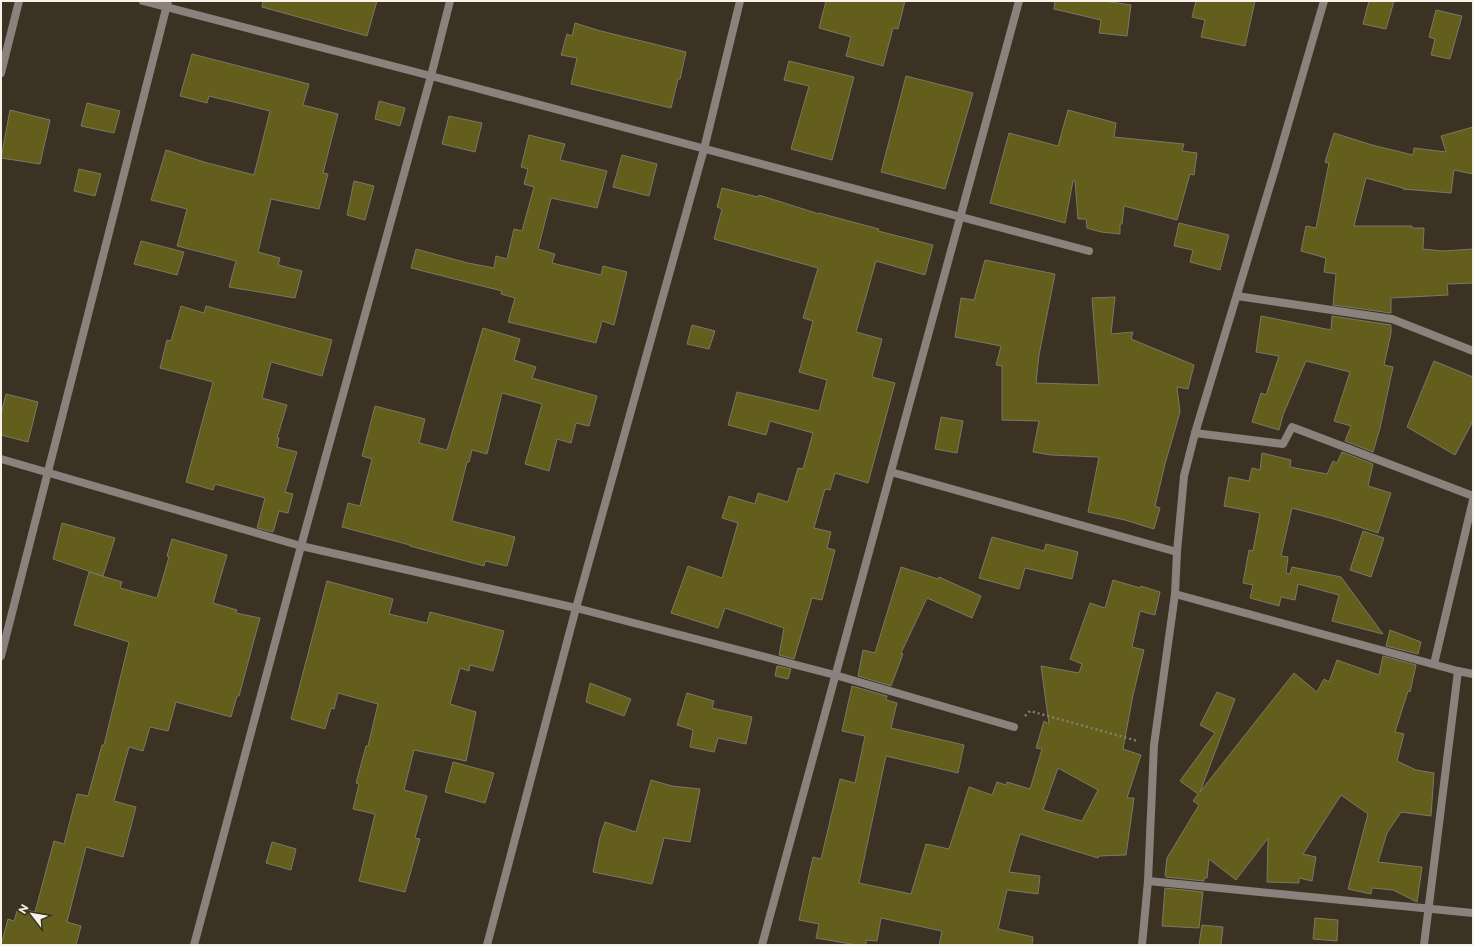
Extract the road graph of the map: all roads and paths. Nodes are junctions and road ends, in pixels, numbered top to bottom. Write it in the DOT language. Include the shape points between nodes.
graph roads {
  1 [pos="19,1"];
  2 [pos="143,1"];
  3 [pos="450,1"];
  4 [pos="740,1"];
  5 [pos="1019,1"];
  6 [pos="1324,1"];
  7 [pos="167,4"];
  8 [pos="1,72"];
  9 [pos="431,76"];
  10 [pos="704,149"];
  11 [pos="960,217"];
  12 [pos="1090,251"];
  13 [pos="1237,296"];
  14 [pos="1473,351"];
  15 [pos="1195,433"];
  16 [pos="1,459"];
  17 [pos="47,472"];
  18 [pos="891,472"];
  19 [pos="1473,496"];
  20 [pos="1473,500"];
  21 [pos="301,546"];
  22 [pos="1177,552"];
  23 [pos="1175,594"];
  24 [pos="576,608"];
  25 [pos="1,656"];
  26 [pos="1434,664"];
  27 [pos="1458,671"];
  28 [pos="1473,674"];
  29 [pos="835,675"];
  30 [pos="1014,727"];
  31 [pos="1154,745"];
  32 [pos="1148,881"];
  33 [pos="1429,908"];
  34 [pos="1473,913"];
  35 [pos="194,945"];
  36 [pos="487,945"];
  37 [pos="762,945"];
  38 [pos="1142,945"];
  39 [pos="1424,945"];
  1 -- 8 [label="street"];
  2 -- 7 [label="street"];
  3 -- 9 [label="street"];
  4 -- 10 [label="street"];
  5 -- 11 [label="street"];
  6 -- 13 [label="street"];
  7 -- 9 [label="street"];
  7 -- 17 [label="street"];
  9 -- 10 [label="street"];
  9 -- 21 [label="street"];
  10 -- 11 [label="street"];
  10 -- 24 [label="street"];
  11 -- 12 [label="street"];
  11 -- 18 [label="street"];
  13 -- 14 [label="street" via="1392,319"];
  13 -- 15 [label="street"];
  15 -- 19 [label="street" via="1283,444 1292,427"];
  15 -- 22 [label="street" via="1184,476"];
  16 -- 17 [label="street"];
  17 -- 21 [label="street"];
  17 -- 25 [label="street"];
  18 -- 22 [label="street"];
  18 -- 29 [label="street"];
  20 -- 26 [label="street"];
  21 -- 24 [label="street"];
  21 -- 35 [label="street"];
  22 -- 23 [label="street"];
  23 -- 26 [label="street"];
  23 -- 31 [label="street"];
  24 -- 29 [label="street"];
  24 -- 36 [label="street"];
  26 -- 27 [label="street"];
  27 -- 28 [label="street"];
  27 -- 33 [label="street"];
  29 -- 30 [label="street"];
  29 -- 37 [label="street"];
  30 -- 31 [label="path" via="1030,712"];
  31 -- 32 [label="street"];
  32 -- 33 [label="street"];
  32 -- 38 [label="street"];
  33 -- 34 [label="street"];
  33 -- 39 [label="street"];
}
